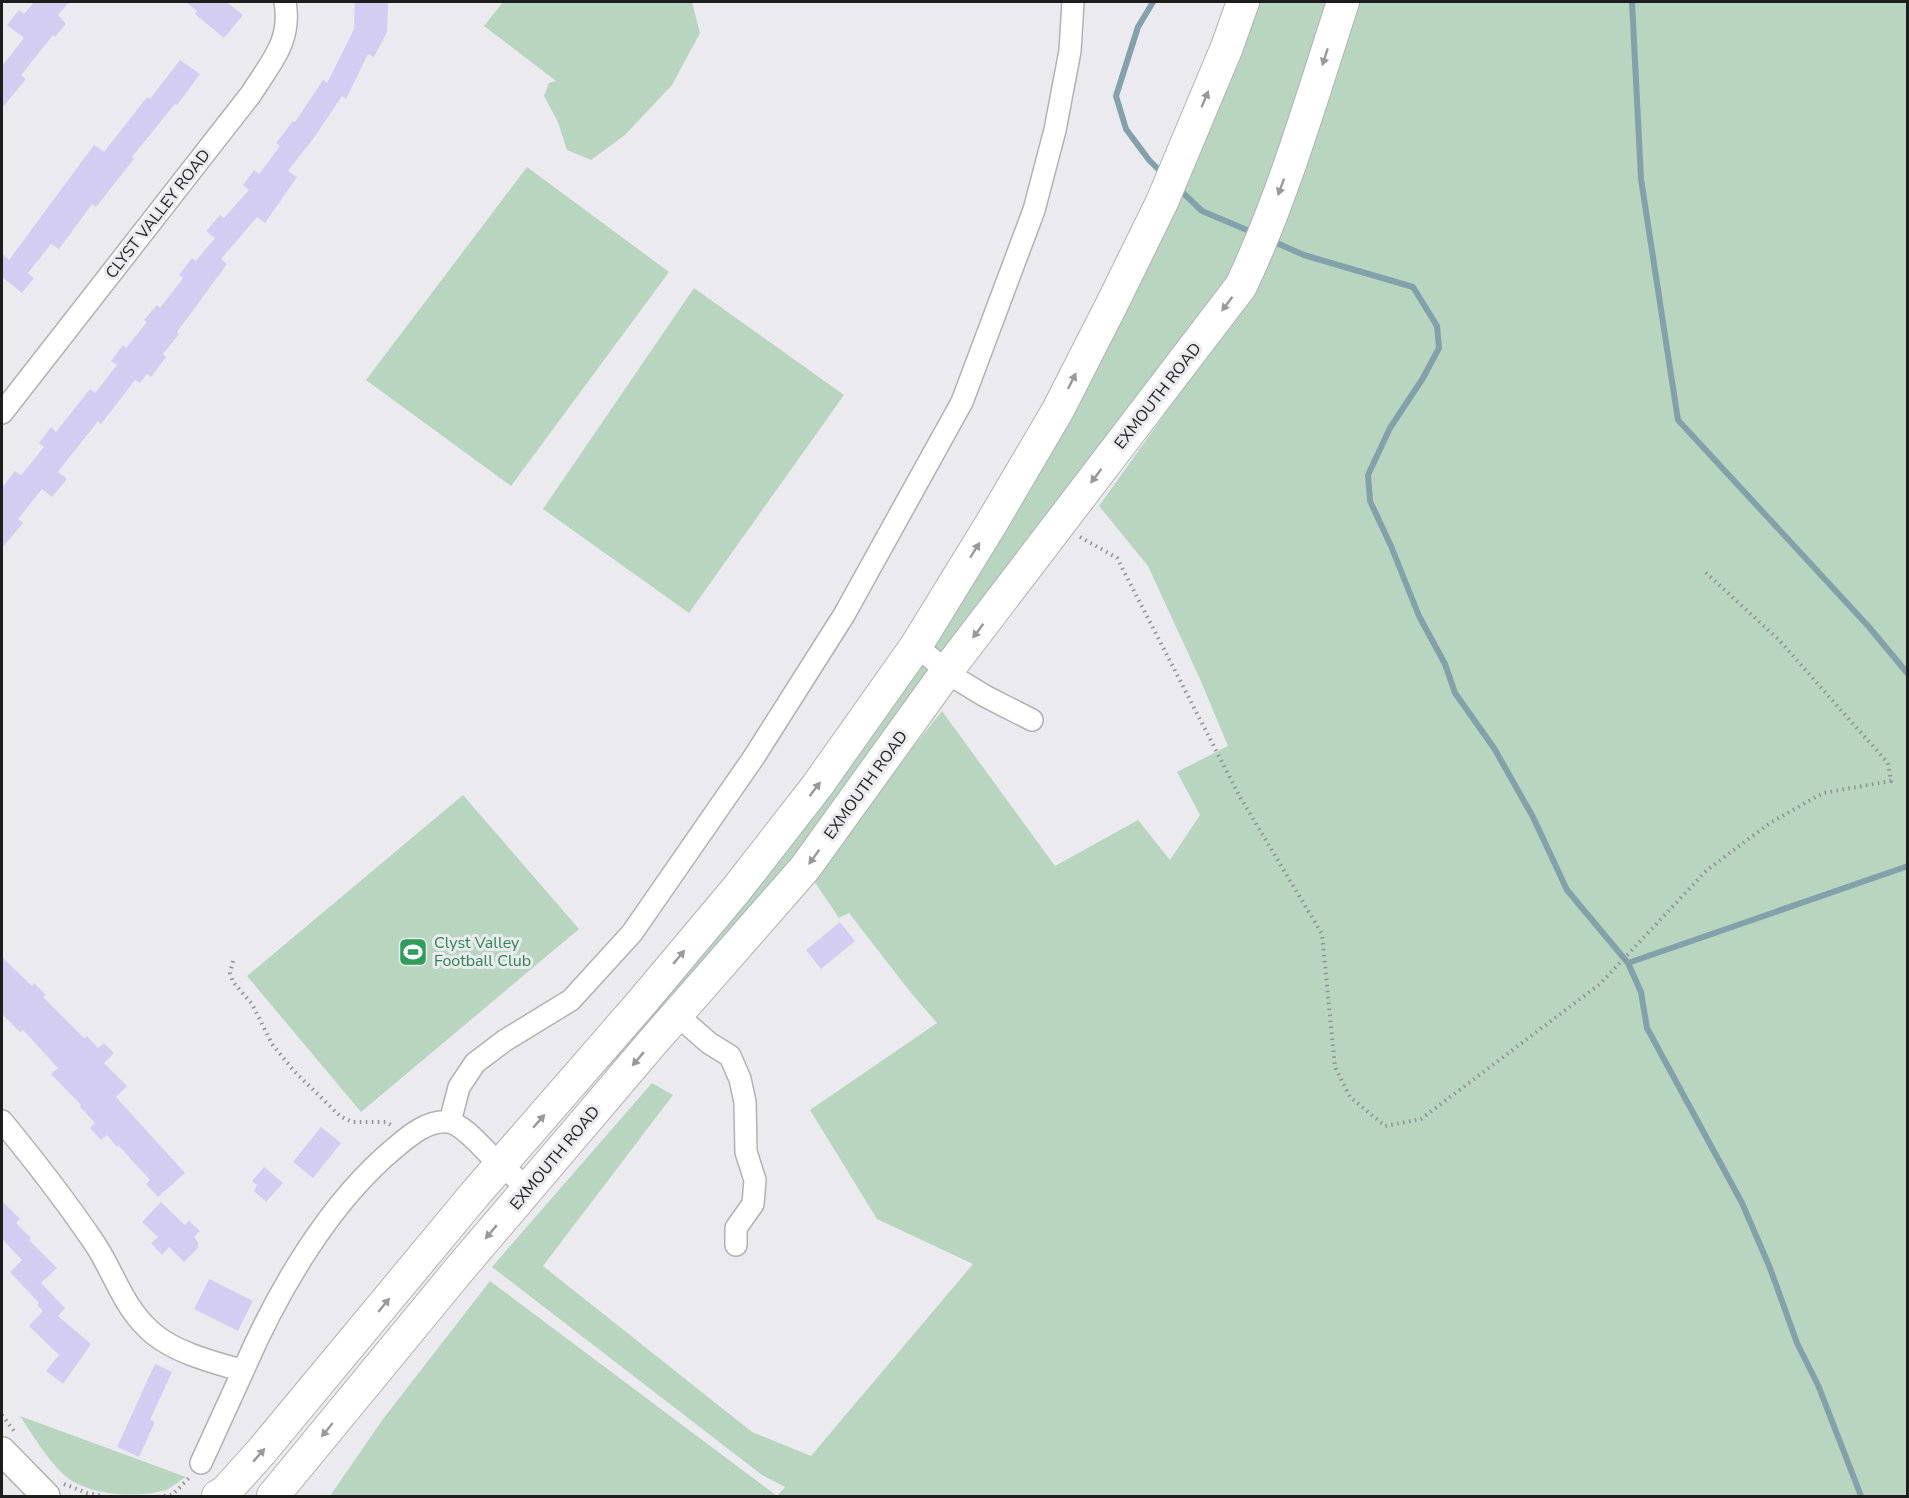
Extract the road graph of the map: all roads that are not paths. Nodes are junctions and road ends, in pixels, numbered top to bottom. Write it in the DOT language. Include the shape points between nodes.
graph roads {
  1 [pos="285,2"];
  2 [pos="1073,2"];
  3 [pos="1243,2"];
  4 [pos="1343,2"];
  5 [pos="2,413"];
  6 [pos="916,646"];
  7 [pos="948,671"];
  8 [pos="1032,720"];
  9 [pos="677,1015"];
  10 [pos="2,1121"];
  11 [pos="450,1122"];
  12 [pos="500,1165"];
  13 [pos="529,1188"];
  14 [pos="736,1245"];
  15 [pos="243,1371"];
  16 [pos="2,1451"];
  17 [pos="2,1458"];
  18 [pos="201,1463"];
  19 [pos="20,1497"];
  20 [pos="46,1497"];
  21 [pos="218,1497"];
  22 [pos="273,1497"];
  1 -- 5 [label="street, CLYST VALLEY ROAD" via="288,18 283,41 251,94"];
  2 -- 11 [label="street" via="1070,51 1034,210 962,402 861,585 754,757 632,933 571,1000 475,1063 459,1087"];
  6 -- 3 [label="highway, one-way" via="1058,410 1113,302 1162,202"];
  4 -- 7 [label="highway, EXMOUTH ROAD, one-way" via="1292,156 1241,286"];
  6 -- 7 [label="street"];
  12 -- 6 [label="highway, one-way" via="736,890 817,786"];
  7 -- 8 [label="street"];
  7 -- 9 [label="highway, EXMOUTH ROAD, one-way" via="805,868"];
  9 -- 13 [label="highway, EXMOUTH ROAD, one-way"];
  9 -- 14 [label="street" via="730,1056 740,1079 745,1102 746,1152 755,1180 753,1204 736,1228"];
  10 -- 15 [label="street" via="96,1246 138,1320 178,1349"];
  11 -- 12 [label="street" via="464,1130"];
  11 -- 15 [label="street" via="431,1124 409,1136 372,1166 333,1210 290,1280"];
  12 -- 13 [label="street"];
  21 -- 12 [label="highway, one-way" via="268,1444"];
  13 -- 22 [label="highway, EXMOUTH ROAD, one-way"];
  15 -- 18 [label="street"];
  16 -- 20 [label="main road"];
  17 -- 19 [label="main road"];
}
